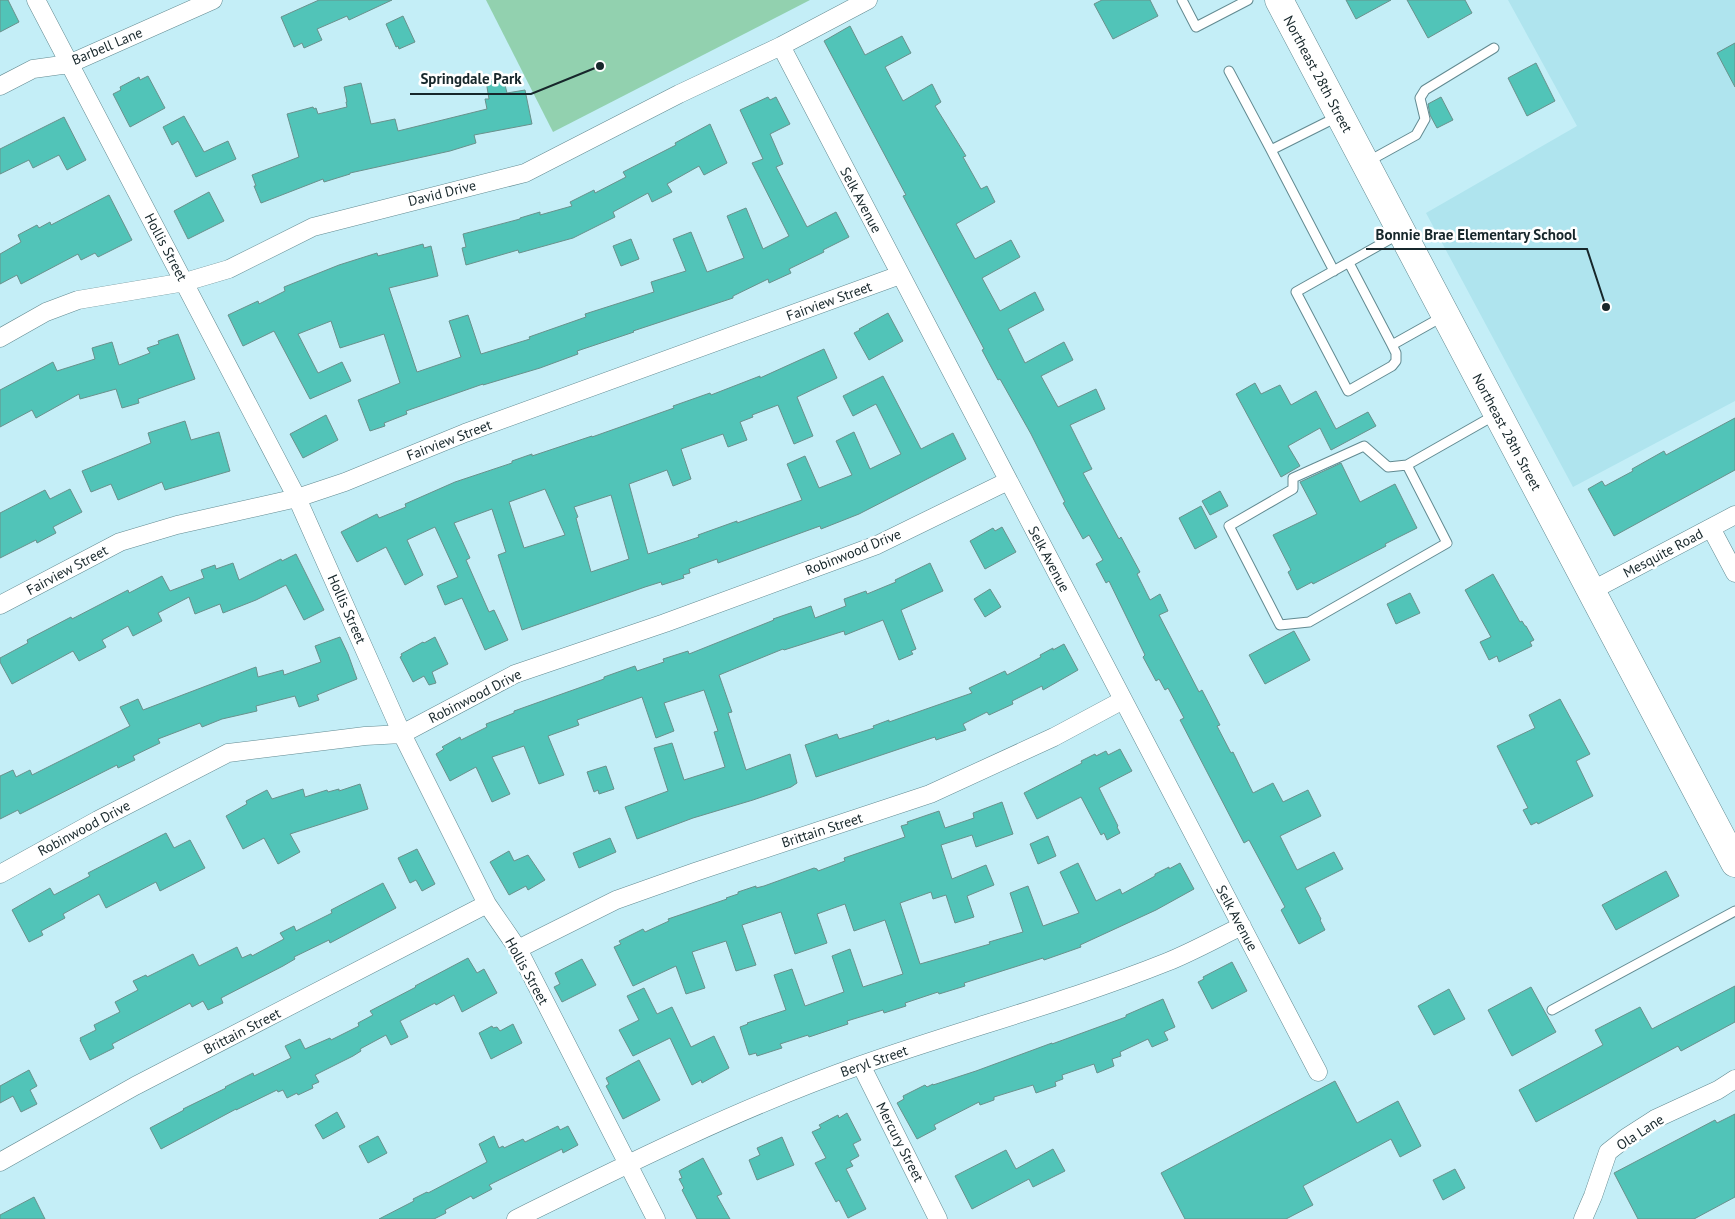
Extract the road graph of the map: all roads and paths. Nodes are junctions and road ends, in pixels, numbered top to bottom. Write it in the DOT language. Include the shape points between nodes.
graph roads {
  1 [pos="36,0"];
  2 [pos="213,0"];
  3 [pos="868,0"];
  4 [pos="1182,0"];
  5 [pos="1248,0"];
  6 [pos="1279,0"];
  7 [pos="781,46"];
  8 [pos="1494,48"];
  9 [pos="69,64"];
  10 [pos="1229,72"];
  11 [pos="0,86"];
  12 [pos="1340,115"];
  13 [pos="1271,150"];
  14 [pos="1365,163"];
  15 [pos="1402,232"];
  16 [pos="1349,263"];
  17 [pos="1334,271"];
  18 [pos="900,275"];
  19 [pos="185,282"];
  20 [pos="1445,315"];
  21 [pos="0,338"];
  22 [pos="1392,345"];
  23 [pos="1498,414"];
  24 [pos="1407,465"];
  25 [pos="1008,481"];
  26 [pos="297,498"];
  27 [pos="1735,515"];
  28 [pos="1711,528"];
  29 [pos="1735,573"];
  30 [pos="1591,591"];
  31 [pos="0,605"];
  32 [pos="1123,700"];
  33 [pos="402,734"];
  34 [pos="1735,863"];
  35 [pos="0,874"];
  36 [pos="487,904"];
  37 [pos="1735,911"];
  38 [pos="1242,926"];
  39 [pos="518,949"];
  40 [pos="1552,1010"];
  41 [pos="861,1065"];
  42 [pos="1318,1072"];
  43 [pos="1735,1080"];
  44 [pos="0,1162"];
  45 [pos="628,1164"];
  46 [pos="516,1219"];
  47 [pos="656,1219"];
  48 [pos="938,1219"];
  49 [pos="1583,1219"];
  1 -- 9 [label="street, Hollis Street"];
  2 -- 9 [label="street, Barbell Lane"];
  3 -- 7 [label="street, David Drive"];
  4 -- 5 [label="lane" via="1196,27"];
  6 -- 12 [label="main road, Northeast 28th Street"];
  7 -- 18 [label="street, Selk Avenue"];
  7 -- 19 [label="street, David Drive" via="525,173 313,227 229,269"];
  8 -- 14 [label="lane" via="1424,90 1420,98 1425,119 1416,135"];
  9 -- 11 [label="street, Barbell Lane" via="33,69"];
  9 -- 19 [label="street, Hollis Street"];
  10 -- 13 [label="lane"];
  12 -- 13 [label="lane"];
  12 -- 14 [label="main road, Northeast 28th Street"];
  13 -- 17 [label="lane"];
  14 -- 15 [label="main road, Northeast 28th Street"];
  15 -- 16 [label="lane"];
  15 -- 20 [label="main road, Northeast 28th Street"];
  16 -- 17 [label="lane"];
  16 -- 22 [label="lane"];
  17 -- 22 [label="lane" via="1296,292 1348,391 1392,366 1396,361"];
  18 -- 25 [label="street, Selk Avenue"];
  18 -- 26 [label="street, Fairview Street" via="465,433"];
  19 -- 21 [label="street, David Drive" via="78,300 46,312"];
  19 -- 26 [label="street, Hollis Street"];
  20 -- 22 [label="lane"];
  20 -- 23 [label="main road, Northeast 28th Street"];
  23 -- 24 [label="lane"];
  23 -- 30 [label="main road, Northeast 28th Street"];
  24 -- 24 [label="lane" via="1447,543 1309,622 1280,625 1229,526 1293,488 1293,478 1364,446 1388,466"];
  25 -- 32 [label="street, Selk Avenue"];
  25 -- 33 [label="street, Robinwood Drive" via="877,546 515,674"];
  26 -- 31 [label="street, Fairview Street" via="177,525 120,542"];
  26 -- 33 [label="street, Hollis Street"];
  27 -- 28 [label="street, Mesquite Road"];
  28 -- 29 [label="street"];
  28 -- 30 [label="street, Mesquite Road"];
  30 -- 34 [label="main road, Northeast 28th Street"];
  32 -- 38 [label="street, Selk Avenue"];
  32 -- 39 [label="street, Brittain Street" via="1054,737 930,794 616,900"];
  33 -- 35 [label="street, Robinwood Drive" via="228,753"];
  33 -- 36 [label="street, Hollis Street"];
  36 -- 39 [label="street, Hollis Street"];
  36 -- 44 [label="street, Brittain Street" via="135,1086"];
  37 -- 40 [label="lane"];
  38 -- 41 [label="street, Beryl Street" via="1169,961 1097,988"];
  38 -- 42 [label="street, Selk Avenue"];
  39 -- 45 [label="street, Hollis Street"];
  41 -- 45 [label="street, Beryl Street" via="765,1102"];
  41 -- 48 [label="street, Mercury Street"];
  43 -- 49 [label="street, Ola Lane" via="1655,1120 1608,1152"];
  45 -- 46 [label="street, Beryl Street"];
  45 -- 47 [label="street, Hollis Street"];
}
